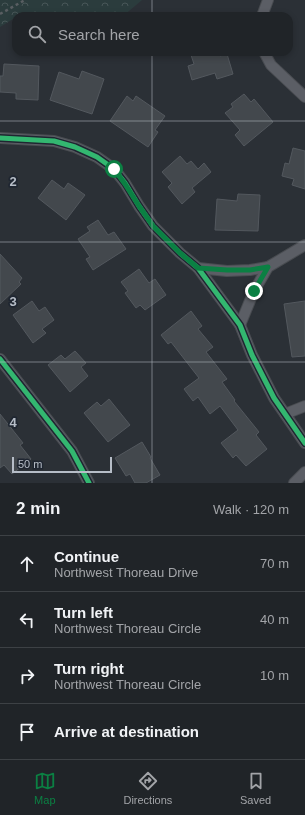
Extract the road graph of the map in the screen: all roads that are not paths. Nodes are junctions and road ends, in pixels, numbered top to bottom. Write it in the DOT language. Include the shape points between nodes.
graph roads {
  1 [pos="268,0"];
  2 [pos="264,12"];
  3 [pos="266,56"];
  4 [pos="305,97"];
  5 [pos="0,138"];
  6 [pos="305,245"];
  7 [pos="268,267"];
  8 [pos="198,268"];
  9 [pos="240,325"];
  10 [pos="0,359"];
  11 [pos="305,406"];
  12 [pos="285,414"];
  13 [pos="305,443"];
  14 [pos="305,472"];
  15 [pos="89,483"];
  16 [pos="294,483"];
  1 -- 2 [label="street"];
  3 -- 4 [label="street" via="271,65"];
  5 -- 8 [label="street" via="54,141 97,157 114,169 153,226"];
  6 -- 7 [label="street"];
  7 -- 8 [label="street" via="250,270"];
  7 -- 9 [label="street" via="254,291"];
  8 -- 9 [label="street"];
  9 -- 12 [label="street" via="252,355"];
  10 -- 15 [label="street" via="72,451"];
  11 -- 12 [label="street"];
  12 -- 13 [label="street"];
  14 -- 16 [label="street"];
}
